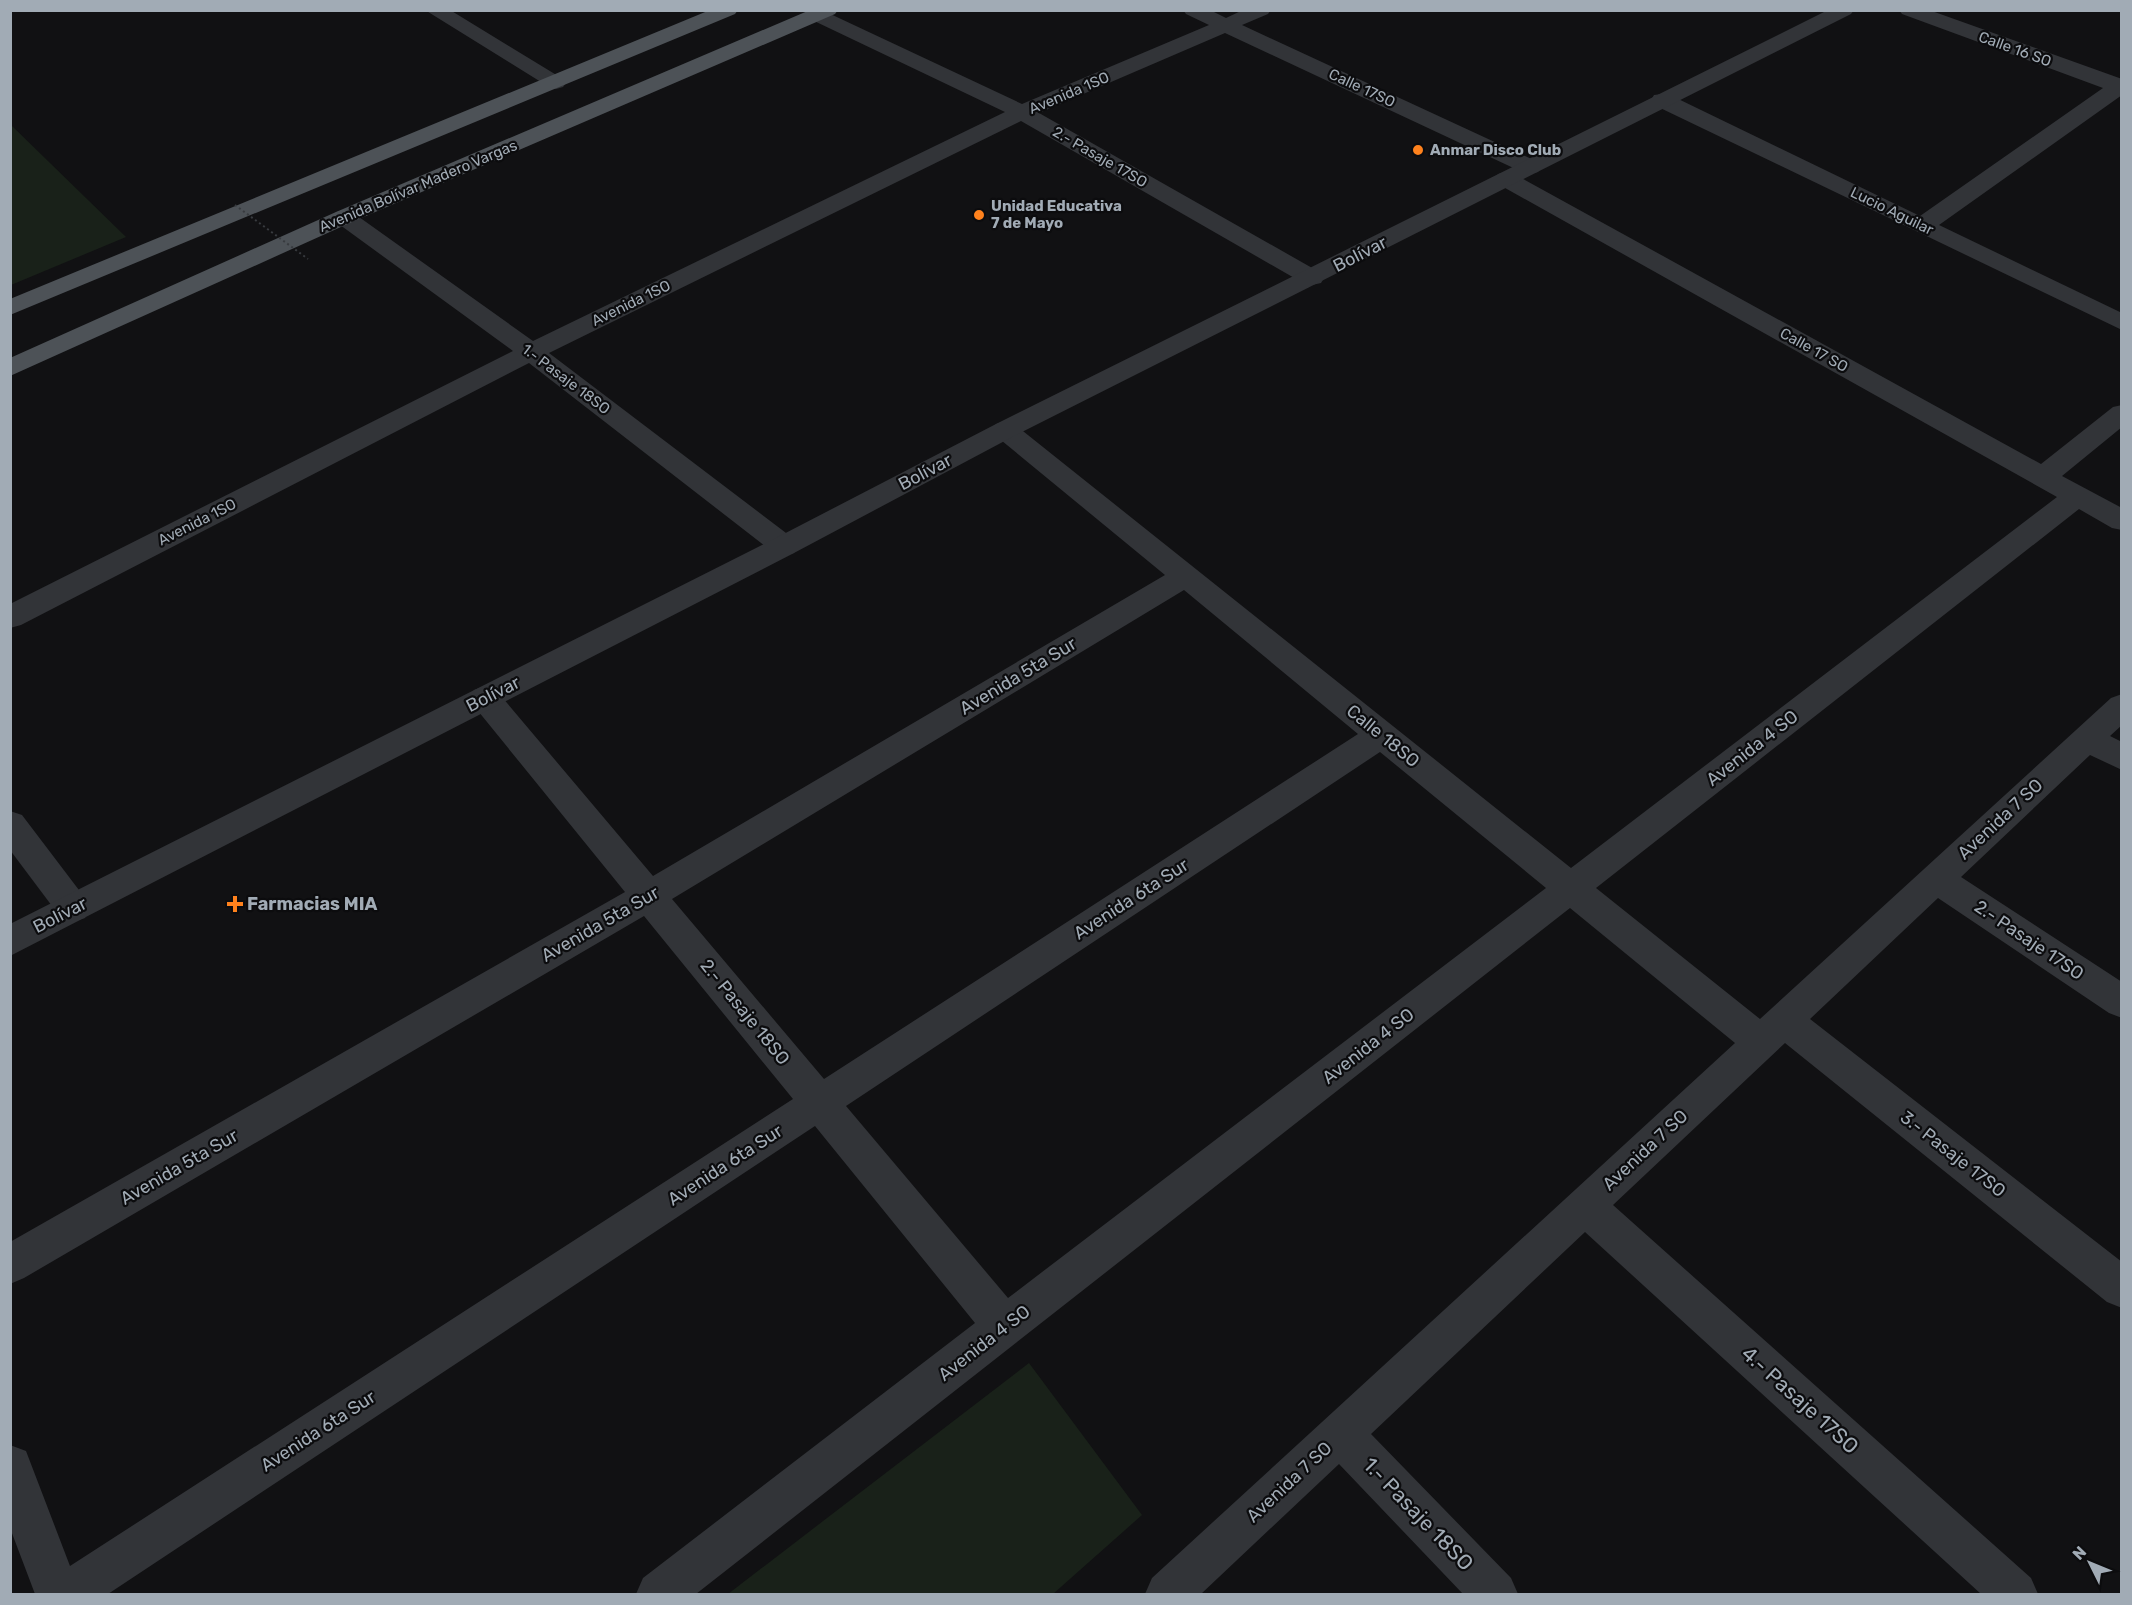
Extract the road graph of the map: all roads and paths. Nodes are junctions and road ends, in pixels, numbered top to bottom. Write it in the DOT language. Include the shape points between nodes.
graph roads {
  1 [pos="435,10"];
  2 [pos="728,10"];
  3 [pos="1193,10"];
  4 [pos="1261,10"];
  5 [pos="1844,10"];
  6 [pos="1909,10"];
  7 [pos="822,13"];
  8 [pos="1226,25"];
  9 [pos="556,83"];
  10 [pos="2120,87"];
  11 [pos="1662,100"];
  12 [pos="1022,112"];
  13 [pos="1518,173"];
  14 [pos="235,205"];
  15 [pos="344,217"];
  16 [pos="1922,226"];
  17 [pos="308,259"];
  18 [pos="1312,278"];
  19 [pos="10,308"];
  20 [pos="2121,323"];
  21 [pos="531,352"];
  22 [pos="10,368"];
  23 [pos="2121,413"];
  24 [pos="1005,430"];
  25 [pos="2042,478"];
  26 [pos="2077,496"];
  27 [pos="2121,522"];
  28 [pos="784,546"];
  29 [pos="1185,576"];
  30 [pos="10,617"];
  31 [pos="486,698"];
  32 [pos="2121,706"];
  33 [pos="1381,735"];
  34 [pos="2087,738"];
  35 [pos="2121,758"];
  36 [pos="10,824"];
  37 [pos="1936,879"];
  38 [pos="1571,888"];
  39 [pos="650,895"];
  40 [pos="73,908"];
  41 [pos="10,940"];
  42 [pos="2121,1002"];
  43 [pos="1773,1031"];
  44 [pos="820,1103"];
  45 [pos="1585,1206"];
  46 [pos="10,1264"];
  47 [pos="2121,1288"];
  48 [pos="1005,1327"];
  49 [pos="1340,1434"];
  50 [pos="10,1467"];
  51 [pos="58,1594"];
  52 [pos="68,1594"];
  53 [pos="659,1594"];
  54 [pos="1168,1594"];
  55 [pos="1495,1594"];
  56 [pos="2015,1594"];
  1 -- 9 [label="street"];
  2 -- 9 [label="main road"];
  3 -- 8 [label="street, Calle 17SO"];
  4 -- 8 [label="street, Avenida 1SO"];
  5 -- 11 [label="street, Bolívar"];
  6 -- 10 [label="street, Calle 16 SO"];
  7 -- 12 [label="street, 2.- Pasaje 17SO"];
  7 -- 15 [label="main road, Avenida Bolívar Madero Vargas"];
  8 -- 12 [label="street, Avenida 1SO"];
  8 -- 13 [label="street, Calle 17SO"];
  9 -- 19 [label="main road"];
  10 -- 16 [label="street"];
  11 -- 13 [label="street, Bolívar"];
  11 -- 16 [label="street, Lucio Aguilar"];
  12 -- 18 [label="street, 2.- Pasaje 17SO"];
  12 -- 21 [label="street, Avenida 1SO"];
  13 -- 18 [label="street, Bolívar"];
  13 -- 25 [label="street, Calle 17 SO"];
  14 -- 17 [label="path, bridge"];
  15 -- 21 [label="street, 1.- Pasaje 18SO"];
  15 -- 22 [label="main road, Avenida Bolívar Madero Vargas"];
  16 -- 20 [label="street, Lucio Aguilar"];
  18 -- 24 [label="street, Bolívar"];
  21 -- 28 [label="street, 1.- Pasaje 18SO"];
  21 -- 30 [label="street, Avenida 1SO"];
  23 -- 25 [label="street"];
  24 -- 28 [label="street, Bolívar"];
  24 -- 29 [label="street, Calle 18SO"];
  25 -- 26 [label="street, Calle 17 SO"];
  26 -- 27 [label="street, Calle 17 SO"];
  26 -- 38 [label="street, Avenida 4 SO"];
  28 -- 31 [label="street, Bolívar"];
  29 -- 33 [label="street, Calle 18SO"];
  29 -- 39 [label="street, Avenida 5ta Sur"];
  31 -- 39 [label="street, 2.- Pasaje 18SO"];
  31 -- 40 [label="street, Bolívar"];
  32 -- 34 [label="street, Avenida 7 SO"];
  33 -- 38 [label="street, Calle 18SO"];
  33 -- 44 [label="street, Avenida 6ta Sur"];
  34 -- 35 [label="street"];
  34 -- 37 [label="street, Avenida 7 SO"];
  36 -- 40 [label="street"];
  37 -- 42 [label="street, 2.- Pasaje 17SO"];
  37 -- 43 [label="street, Avenida 7 SO"];
  38 -- 43 [label="street, Calle 18SO"];
  38 -- 48 [label="street, Avenida 4 SO"];
  39 -- 44 [label="street, 2.- Pasaje 18SO"];
  39 -- 46 [label="street, Avenida 5ta Sur"];
  40 -- 41 [label="street, Bolívar"];
  43 -- 45 [label="street, Avenida 7 SO"];
  43 -- 47 [label="street, 3.- Pasaje 17SO"];
  44 -- 48 [label="street, 2.- Pasaje 18SO"];
  44 -- 52 [label="street, Avenida 6ta Sur"];
  45 -- 49 [label="street, Avenida 7 SO"];
  45 -- 56 [label="street, 4.- Pasaje 17SO"];
  48 -- 53 [label="street, Avenida 4 SO"];
  49 -- 54 [label="street, Avenida 7 SO"];
  49 -- 55 [label="street, 1.- Pasaje 18SO"];
  50 -- 51 [label="street"];
}
